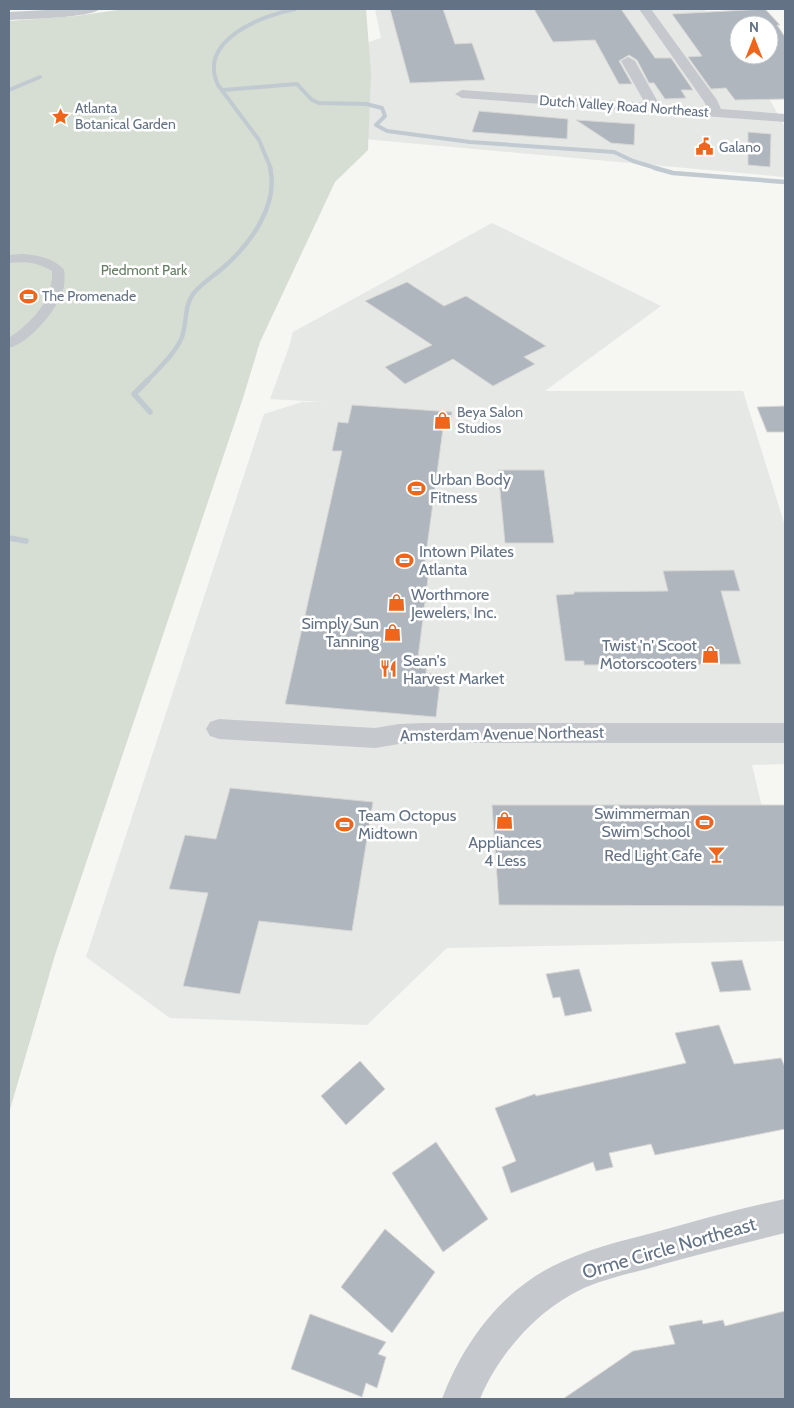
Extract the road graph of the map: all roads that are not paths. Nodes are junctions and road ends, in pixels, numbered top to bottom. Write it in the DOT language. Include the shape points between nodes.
graph roads {
  1 [pos="94,9"];
  2 [pos="646,9"];
  3 [pos="9,16"];
  4 [pos="628,61"];
  5 [pos="462,94"];
  6 [pos="655,109"];
  7 [pos="715,113"];
  8 [pos="785,118"];
  9 [pos="9,260"];
  10 [pos="9,344"];
  11 [pos="218,729"];
  12 [pos="785,734"];
  13 [pos="785,1216"];
  14 [pos="460,1399"];
  1 -- 3 [label="street"];
  2 -- 7 [label="street" via="712,103"];
  4 -- 6 [label="street"];
  5 -- 6 [label="street, Dutch Valley Road Northeast"];
  6 -- 7 [label="street, Dutch Valley Road Northeast"];
  7 -- 8 [label="street, Dutch Valley Road Northeast"];
  9 -- 10 [label="street" via="29,258 44,261 58,270 60,277 55,296 32,326"];
  11 -- 12 [label="street, Amsterdam Avenue Northeast" via="375,738 434,733"];
  13 -- 14 [label="street, Orme Circle Northeast" via="726,1229 594,1267 553,1285 520,1310 485,1351"];
}
